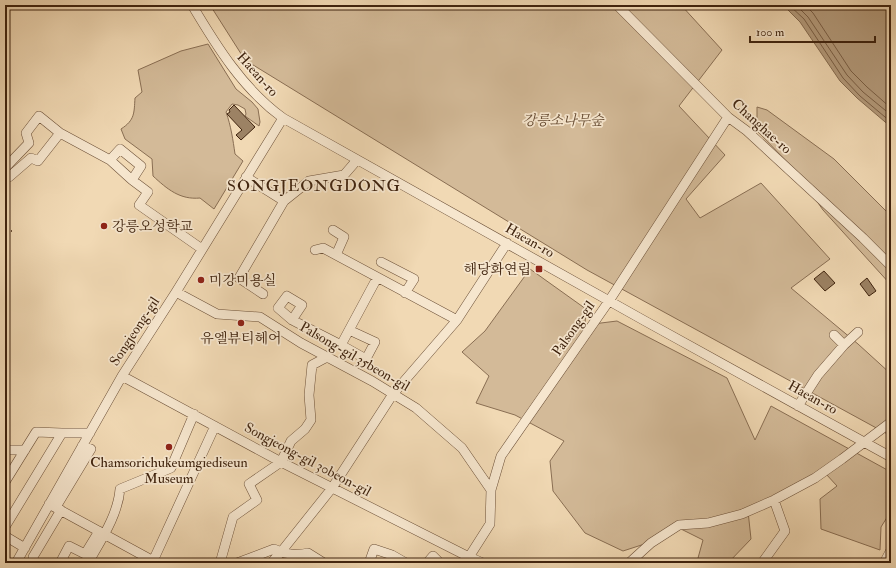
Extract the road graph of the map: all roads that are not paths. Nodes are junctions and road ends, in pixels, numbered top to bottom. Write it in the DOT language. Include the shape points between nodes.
graph roads {
  1 [pos="192,5"];
  2 [pos="617,5"];
  3 [pos="728,117"];
  4 [pos="283,118"];
  5 [pos="60,133"];
  6 [pos="110,160"];
  7 [pos="357,160"];
  8 [pos="5,168"];
  9 [pos="5,174"];
  10 [pos="246,177"];
  11 [pos="132,180"];
  12 [pos="284,201"];
  13 [pos="333,230"];
  14 [pos="507,243"];
  15 [pos="202,249"];
  16 [pos="315,250"];
  17 [pos="336,255"];
  18 [pos="382,262"];
  19 [pos="891,266"];
  20 [pos="377,278"];
  21 [pos="176,292"];
  22 [pos="405,293"];
  23 [pos="263,294"];
  24 [pos="609,301"];
  25 [pos="292,320"];
  26 [pos="457,320"];
  27 [pos="349,330"];
  28 [pos="858,332"];
  29 [pos="834,335"];
  30 [pos="341,345"];
  31 [pos="844,345"];
  32 [pos="328,357"];
  33 [pos="122,376"];
  34 [pos="393,394"];
  35 [pos="798,406"];
  36 [pos="194,414"];
  37 [pos="891,422"];
  38 [pos="215,426"];
  39 [pos="62,433"];
  40 [pos="90,433"];
  41 [pos="864,442"];
  42 [pos="5,450"];
  43 [pos="25,450"];
  44 [pos="891,457"];
  45 [pos="281,462"];
  46 [pos="5,482"];
  47 [pos="332,488"];
  48 [pos="491,490"];
  49 [pos="774,500"];
  50 [pos="56,507"];
  51 [pos="5,527"];
  52 [pos="101,532"];
  53 [pos="5,536"];
  54 [pos="24,550"];
  55 [pos="891,550"];
  56 [pos="281,552"];
  57 [pos="32,560"];
  58 [pos="466,560"];
  59 [pos="155,562"];
  60 [pos="16,563"];
  61 [pos="60,563"];
  62 [pos="88,563"];
  63 [pos="220,563"];
  64 [pos="237,563"];
  65 [pos="271,563"];
  66 [pos="324,563"];
  67 [pos="369,563"];
  68 [pos="406,563"];
  69 [pos="427,563"];
  70 [pos="440,563"];
  71 [pos="483,563"];
  72 [pos="629,563"];
  73 [pos="762,563"];
  74 [pos="884,563"];
  1 -- 4 [label="street, Haean-ro" via="233,68 257,97"];
  2 -- 3 [label="street, Changhae-ro"];
  3 -- 19 [label="street, Changhae-ro" via="753,136"];
  3 -- 24 [label="street, Palsong-gil"];
  4 -- 7 [label="street, Haean-ro"];
  4 -- 10 [label="street, Songjeong-gil"];
  5 -- 6 [label="street"];
  5 -- 8 [label="street" via="39,116 26,133 29,143"];
  5 -- 9 [label="street" via="38,161 31,158 9,177"];
  6 -- 11 [label="street"];
  6 -- 11 [label="street" via="120,149 141,166"];
  7 -- 12 [label="street" via="344,175 309,181"];
  7 -- 14 [label="street, Haean-ro"];
  10 -- 12 [label="street"];
  10 -- 15 [label="street, Songjeong-gil"];
  11 -- 15 [label="street" via="148,192 139,205"];
  12 -- 23 [label="street" via="239,278"];
  13 -- 17 [label="street" via="344,237"];
  14 -- 24 [label="street, Haean-ro"];
  14 -- 26 [label="street"];
  15 -- 21 [label="street, Songjeong-gil"];
  16 -- 17 [label="street" via="323,248"];
  17 -- 20 [label="street"];
  18 -- 22 [label="street" via="414,279"];
  20 -- 22 [label="street"];
  20 -- 27 [label="street"];
  21 -- 32 [label="street, Palsong-gil 35beon-gil" via="217,314 260,317"];
  21 -- 33 [label="street, Songjeong-gil"];
  22 -- 26 [label="street"];
  24 -- 35 [label="street, Haean-ro"];
  24 -- 48 [label="street, Palsong-gil" via="501,456"];
  25 -- 30 [label="street"];
  26 -- 34 [label="street"];
  27 -- 30 [label="street"];
  27 -- 30 [label="street" via="375,342 366,359"];
  28 -- 31 [label="street"];
  29 -- 31 [label="street"];
  31 -- 35 [label="street" via="818,375"];
  32 -- 34 [label="street, Palsong-gil 35beon-gil"];
  32 -- 45 [label="street" via="312,365 309,395 311,420 291,441"];
  33 -- 36 [label="street, Songjeong-gil 30beon-gil"];
  33 -- 40 [label="street, Songjeong-gil"];
  34 -- 47 [label="street"];
  34 -- 48 [label="street, Palsong-gil 35beon-gil" via="416,408 462,448"];
  35 -- 41 [label="street, Haean-ro"];
  36 -- 38 [label="street, Songjeong-gil 30beon-gil"];
  36 -- 52 [label="street" via="171,468 120,489 119,501"];
  37 -- 41 [label="street"];
  38 -- 45 [label="street, Songjeong-gil 30beon-gil"];
  38 -- 59 [label="street"];
  39 -- 40 [label="street"];
  39 -- 43 [label="street" via="36,432"];
  39 -- 51 [label="street"];
  40 -- 50 [label="street, Songjeong-gil"];
  41 -- 44 [label="street, Haean-ro"];
  41 -- 49 [label="street" via="815,478"];
  42 -- 43 [label="street"];
  43 -- 46 [label="street"];
  45 -- 47 [label="street, Songjeong-gil 30beon-gil"];
  45 -- 63 [label="street" via="250,484 257,500 233,517"];
  47 -- 56 [label="street"];
  47 -- 58 [label="street, Songjeong-gil 30beon-gil"];
  48 -- 58 [label="street, Palsong-gil" via="490,524"];
  49 -- 72 [label="street" via="742,514 708,524 679,525 651,543"];
  49 -- 73 [label="street" via="785,531"];
  50 -- 52 [label="street"];
  50 -- 54 [label="street, Songjeong-gil"];
  50 -- 57 [label="street"];
  52 -- 59 [label="street"];
  52 -- 61 [label="street" via="85,554 69,546"];
  52 -- 62 [label="street"];
  53 -- 54 [label="street"];
  54 -- 57 [label="street"];
  54 -- 60 [label="street, Songjeong-gil"];
  55 -- 74 [label="street"];
  56 -- 64 [label="street" via="274,549"];
  56 -- 65 [label="street"];
  56 -- 66 [label="street" via="298,556 308,553"];
  58 -- 71 [label="street, Songjeong-gil 30beon-gil"];
  67 -- 68 [label="street" via="374,549"];
  69 -- 70 [label="street" via="433,556"];
}
